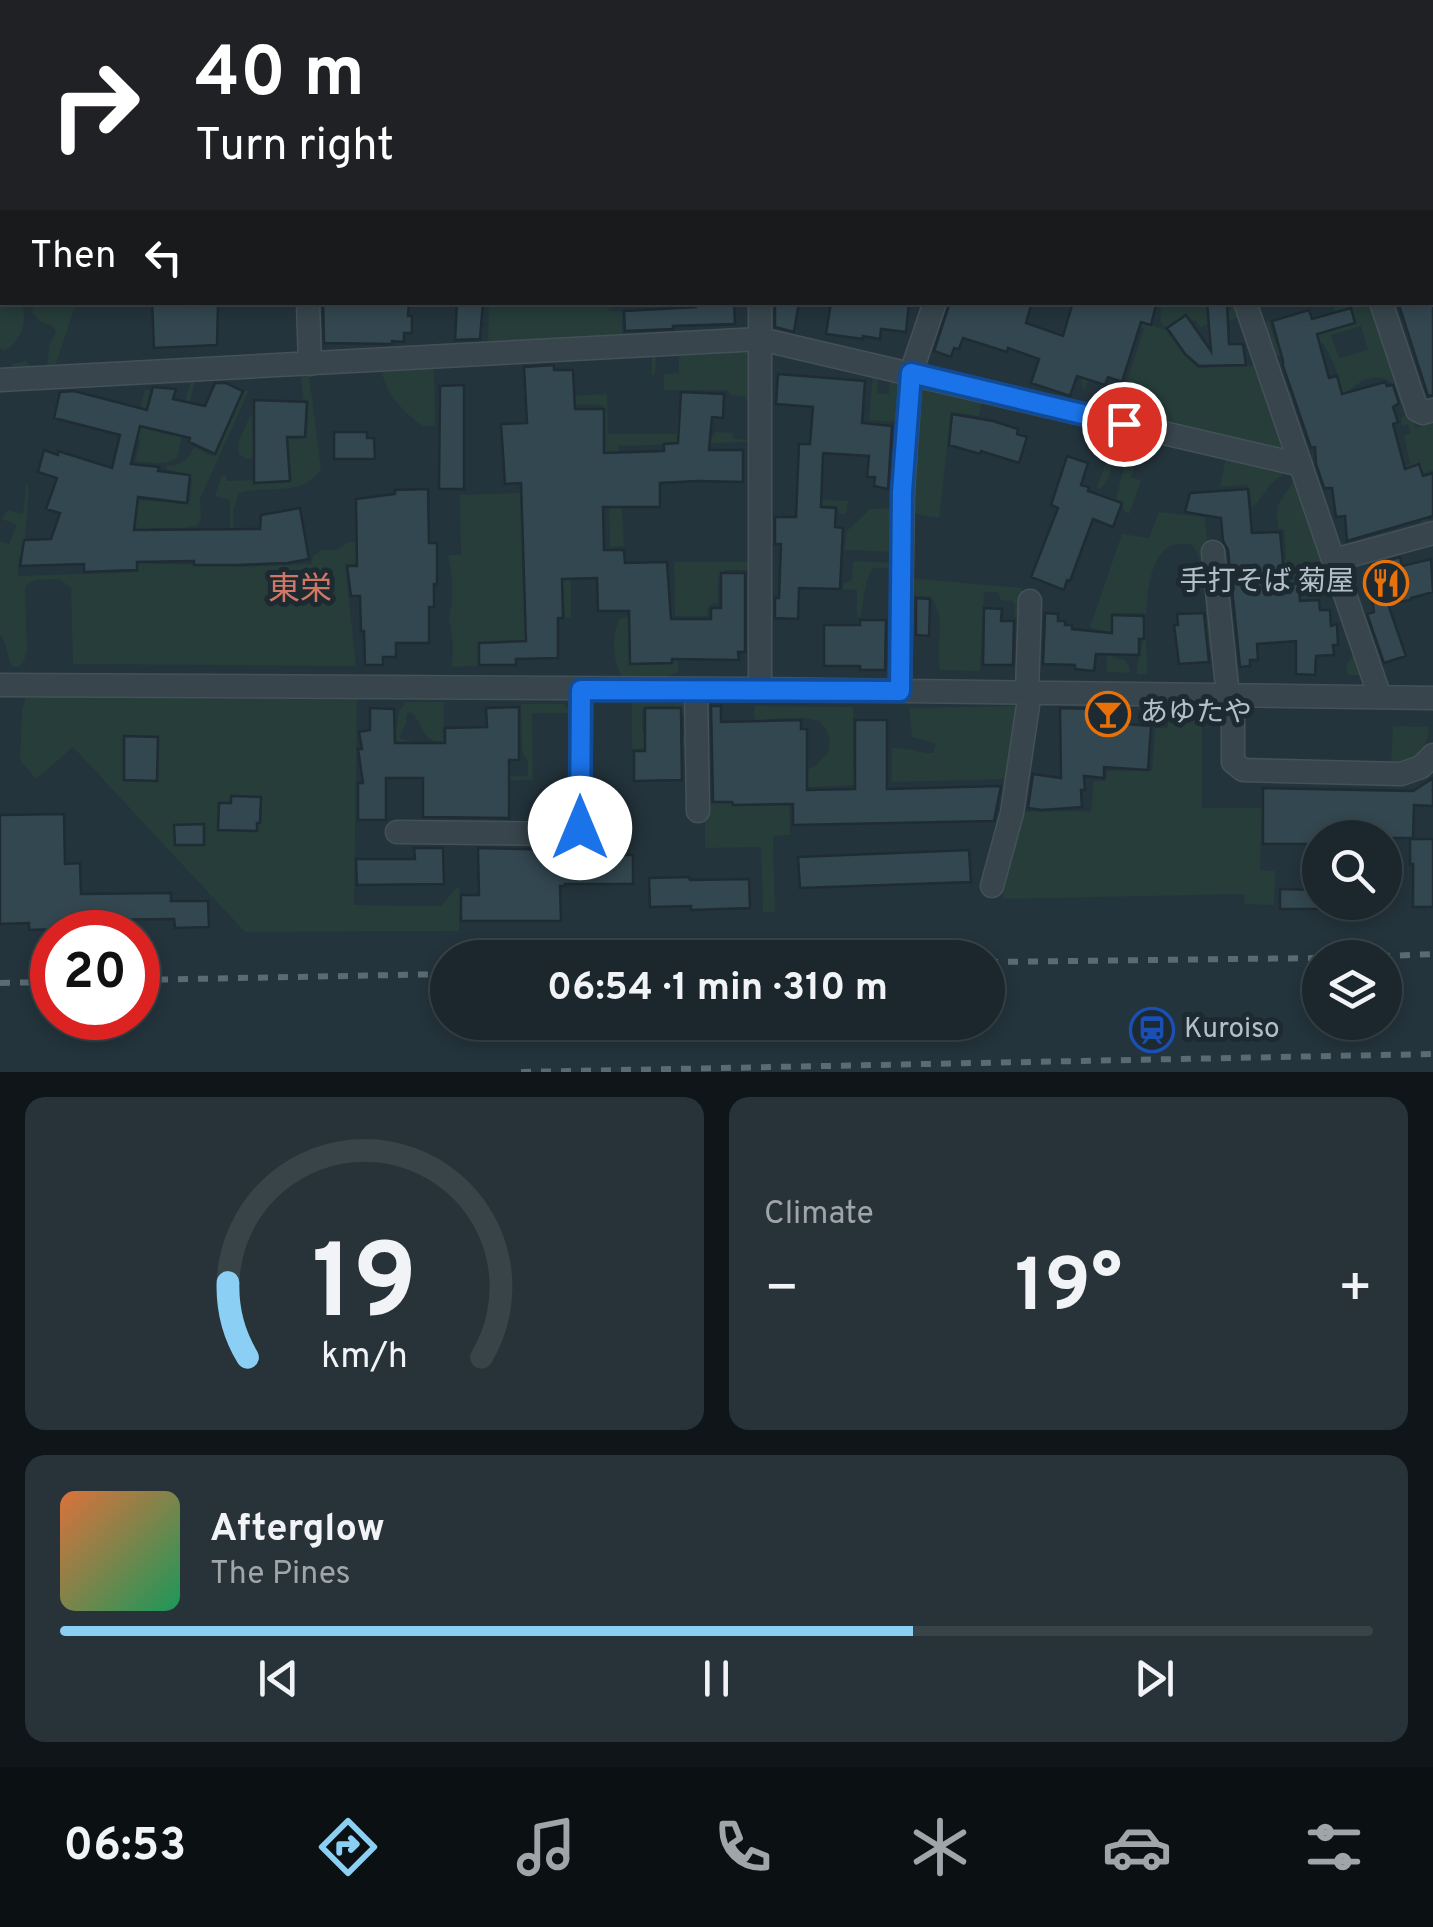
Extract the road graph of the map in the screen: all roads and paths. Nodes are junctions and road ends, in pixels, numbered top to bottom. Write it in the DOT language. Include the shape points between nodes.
graph roads {
  1 [pos="308,305"];
  2 [pos="760,305"];
  3 [pos="934,305"];
  4 [pos="1246,305"];
  5 [pos="1382,305"];
  6 [pos="760,339"];
  7 [pos="310,364"];
  8 [pos="911,373"];
  9 [pos="0,380"];
  10 [pos="1433,410"];
  11 [pos="1302,466"];
  12 [pos="1433,533"];
  13 [pos="1213,552"];
  14 [pos="1334,560"];
  15 [pos="1030,601"];
  16 [pos="0,685"];
  17 [pos="581,690"];
  18 [pos="696,690"];
  19 [pos="760,690"];
  20 [pos="900,691"];
  21 [pos="1028,692"];
  22 [pos="1231,696"];
  23 [pos="1380,697"];
  24 [pos="1433,698"];
  25 [pos="1433,755"];
  26 [pos="698,811"];
  27 [pos="397,832"];
  28 [pos="992,886"];
  1 -- 7 [label="street"];
  2 -- 6 [label="street"];
  3 -- 8 [label="street"];
  4 -- 11 [label="street"];
  5 -- 10 [label="street" via="1417,410"];
  6 -- 7 [label="street"];
  6 -- 8 [label="street"];
  6 -- 19 [label="street"];
  7 -- 9 [label="street"];
  8 -- 11 [label="street"];
  8 -- 20 [label="street"];
  11 -- 14 [label="street"];
  12 -- 14 [label="street"];
  13 -- 22 [label="street"];
  14 -- 23 [label="street"];
  15 -- 21 [label="street"];
  16 -- 17 [label="street"];
  17 -- 18 [label="street"];
  17 -- 27 [label="street" via="580,828 572,834"];
  18 -- 19 [label="street"];
  18 -- 26 [label="street"];
  19 -- 20 [label="street"];
  20 -- 21 [label="street"];
  21 -- 22 [label="street"];
  21 -- 28 [label="street" via="1012,813"];
  22 -- 23 [label="street"];
  22 -- 25 [label="street" via="1233,762 1243,770 1401,774"];
  23 -- 24 [label="street"];
}
